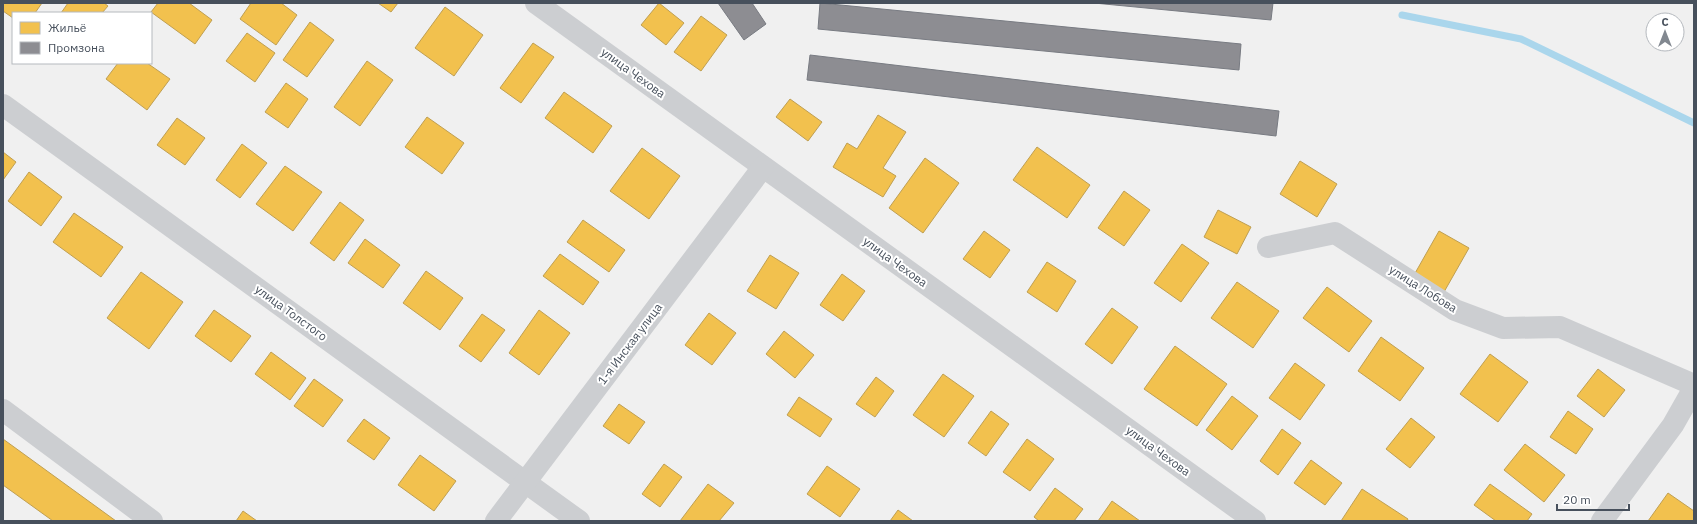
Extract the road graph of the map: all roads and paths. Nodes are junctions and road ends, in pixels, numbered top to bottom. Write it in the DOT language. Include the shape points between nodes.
graph roads {
  1 [pos="536,3"];
  2 [pos="3,105"];
  3 [pos="763,167"];
  4 [pos="1268,247"];
  5 [pos="1694,386"];
  6 [pos="3,410"];
  7 [pos="525,483"];
  8 [pos="152,521"];
  9 [pos="496,521"];
  10 [pos="579,521"];
  11 [pos="1255,521"];
  12 [pos="1602,521"];
  1 -- 3 [label="street, улица Чехова"];
  2 -- 7 [label="street, улица Толстого"];
  3 -- 7 [label="street, 1-я Инская улица"];
  3 -- 11 [label="street, улица Чехова"];
  4 -- 5 [label="street, улица Лобова" via="1335,233 1455,310 1503,328 1560,327"];
  5 -- 12 [label="street, улица Лобова" via="1674,425"];
  6 -- 8 [label="street"];
  7 -- 9 [label="street, 1-я Инская улица"];
  7 -- 10 [label="street, улица Толстого"];
}
